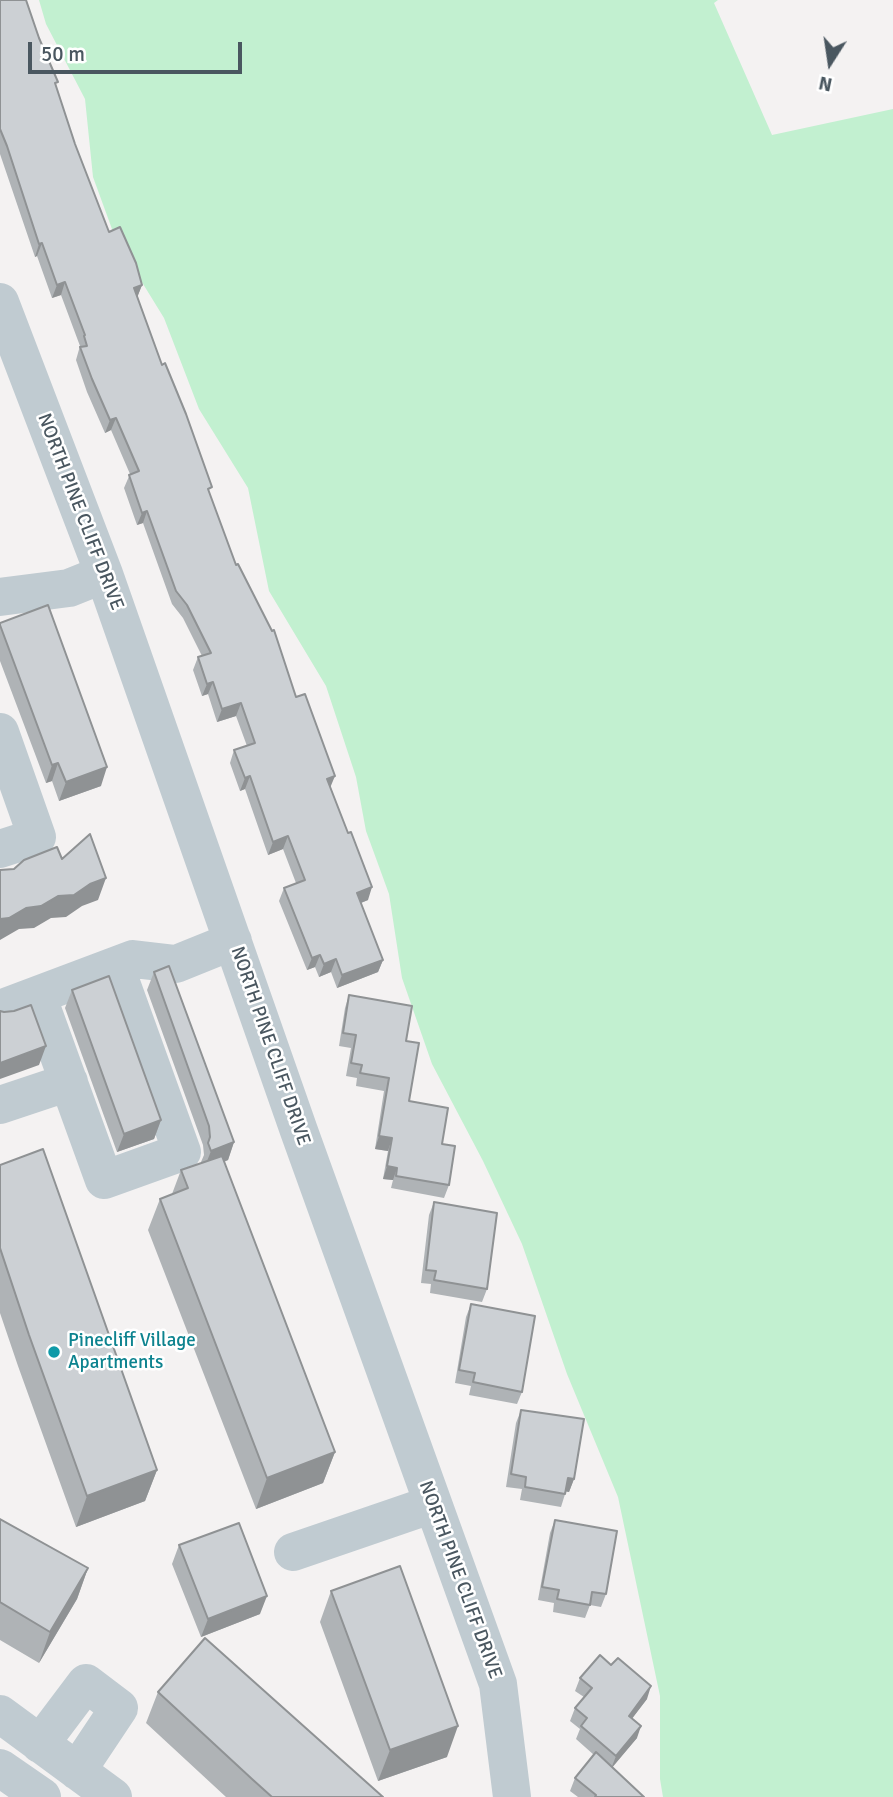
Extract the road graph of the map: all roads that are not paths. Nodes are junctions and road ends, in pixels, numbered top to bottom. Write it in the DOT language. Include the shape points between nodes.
graph roads {
  1 [pos="0,302"];
  2 [pos="104,574"];
  3 [pos="0,597"];
  4 [pos="0,732"];
  5 [pos="0,849"];
  6 [pos="233,941"];
  7 [pos="115,966"];
  8 [pos="37,995"];
  9 [pos="0,1009"];
  10 [pos="69,1082"];
  11 [pos="0,1105"];
  12 [pos="433,1504"];
  13 [pos="293,1552"];
  14 [pos="0,1714"];
  15 [pos="57,1756"];
  16 [pos="24,1784"];
  17 [pos="113,1797"];
  18 [pos="512,1797"];
  1 -- 2 [label="street, NORTH PINE CLIFF DRIVE"];
  2 -- 3 [label="street" via="69,589"];
  2 -- 6 [label="street, NORTH PINE CLIFF DRIVE"];
  4 -- 5 [label="street" via="37,837"];
  6 -- 7 [label="street" via="176,964 133,959"];
  6 -- 12 [label="street, NORTH PINE CLIFF DRIVE"];
  7 -- 8 [label="street"];
  7 -- 10 [label="street" via="182,1152 104,1180"];
  8 -- 9 [label="street"];
  8 -- 10 [label="street"];
  10 -- 11 [label="street"];
  12 -- 13 [label="street"];
  12 -- 18 [label="street, NORTH PINE CLIFF DRIVE" via="498,1684"];
  14 -- 15 [label="street"];
  15 -- 16 [label="street"];
  15 -- 17 [label="street"];
}
